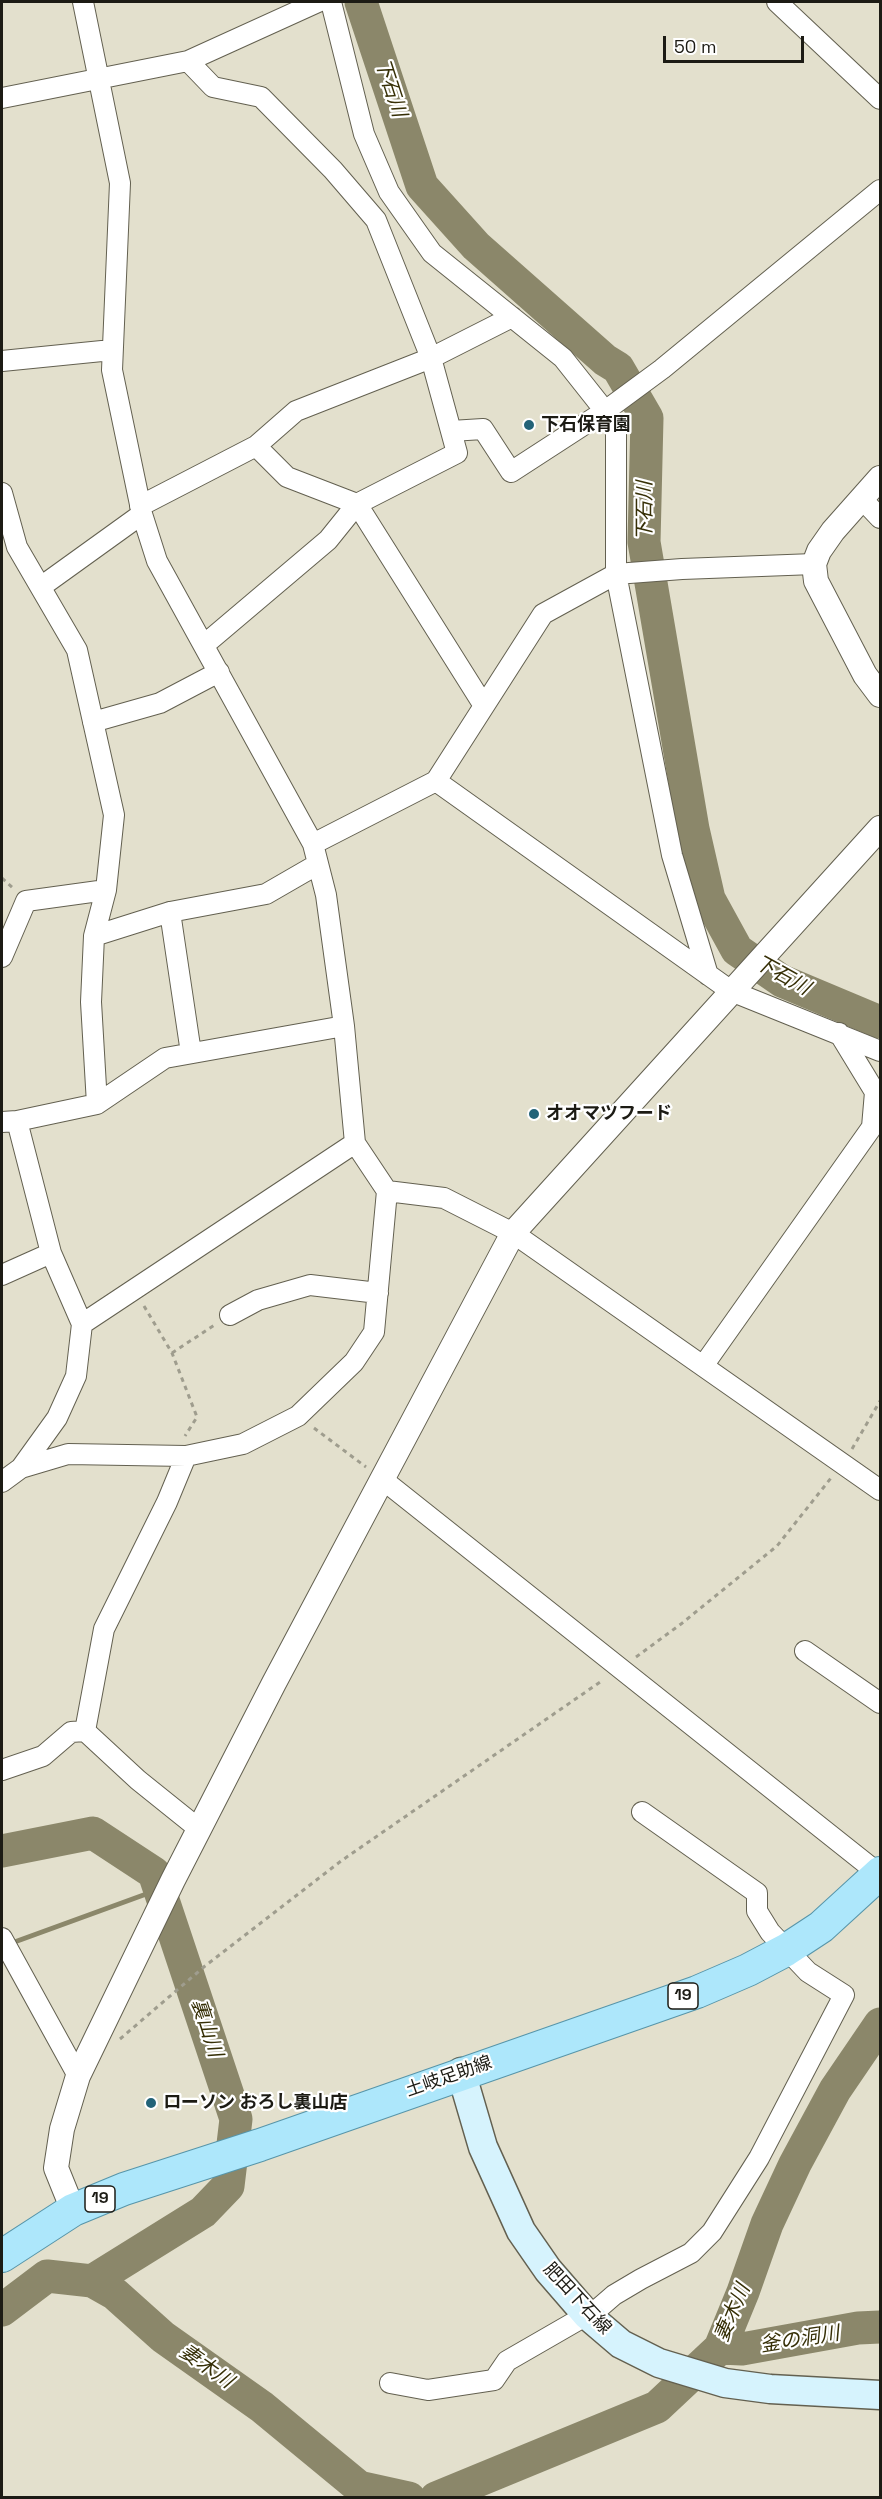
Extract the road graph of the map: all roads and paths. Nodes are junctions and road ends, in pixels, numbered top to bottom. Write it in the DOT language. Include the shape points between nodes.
graph roads {
  1 [pos="83,2"];
  2 [pos="318,2"];
  3 [pos="331,2"];
  4 [pos="777,2"];
  5 [pos="188,62"];
  6 [pos="99,80"];
  7 [pos="2,98"];
  8 [pos="880,99"];
  9 [pos="880,190"];
  10 [pos="512,317"];
  11 [pos="112,350"];
  12 [pos="431,358"];
  13 [pos="2,361"];
  14 [pos="605,411"];
  15 [pos="451,431"];
  16 [pos="256,446"];
  17 [pos="880,478"];
  18 [pos="2,493"];
  19 [pos="862,499"];
  20 [pos="357,504"];
  21 [pos="141,510"];
  22 [pos="880,518"];
  23 [pos="9,548"];
  24 [pos="814,564"];
  25 [pos="616,574"];
  26 [pos="42,586"];
  27 [pos="204,645"];
  28 [pos="219,672"];
  29 [pos="880,695"];
  30 [pos="484,705"];
  31 [pos="93,722"];
  32 [pos="436,781"];
  33 [pos="880,828"];
  34 [pos="313,844"];
  35 [pos="318,864"];
  36 [pos="106,890"];
  37 [pos="170,912"];
  38 [pos="94,936"];
  39 [pos="2,957"];
  40 [pos="708,975"];
  41 [pos="731,991"];
  42 [pos="344,1026"];
  43 [pos="839,1034"];
  44 [pos="880,1051"];
  45 [pos="191,1053"];
  46 [pos="97,1104"];
  47 [pos="9,1122"];
  48 [pos="356,1143"];
  49 [pos="387,1191"];
  50 [pos="513,1233"];
  51 [pos="51,1253"];
  52 [pos="2,1275"];
  53 [pos="378,1293"];
  54 [pos="142,1303"];
  55 [pos="230,1315"];
  56 [pos="82,1324"];
  57 [pos="172,1353"];
  58 [pos="704,1366"];
  59 [pos="880,1401"];
  60 [pos="298,1416"];
  61 [pos="186,1456"];
  62 [pos="843,1463"];
  63 [pos="21,1468"];
  64 [pos="382,1479"];
  65 [pos="2,1482"];
  66 [pos="880,1490"];
  67 [pos="805,1651"];
  68 [pos="622,1667"];
  69 [pos="880,1703"];
  70 [pos="84,1731"];
  71 [pos="2,1770"];
  72 [pos="642,1812"];
  73 [pos="199,1829"];
  74 [pos="880,1874"];
  75 [pos="2,1938"];
  76 [pos="786,1950"];
  77 [pos="120,2040"];
  78 [pos="461,2073"];
  79 [pos="78,2076"];
  80 [pos="73,2211"];
  81 [pos="2,2256"];
  82 [pos="589,2317"];
  83 [pos="390,2383"];
  84 [pos="880,2395"];
  1 -- 6 [label="street"];
  2 -- 5 [label="street"];
  3 -- 10 [label="street" via="364,134 388,192 432,253"];
  4 -- 8 [label="street"];
  5 -- 6 [label="street"];
  5 -- 12 [label="street" via="213,87 261,97 376,220"];
  6 -- 7 [label="street"];
  6 -- 11 [label="street" via="120,183"];
  9 -- 14 [label="street"];
  10 -- 12 [label="street"];
  10 -- 14 [label="street" via="563,358"];
  11 -- 13 [label="street"];
  11 -- 21 [label="street" via="112,370"];
  12 -- 15 [label="street"];
  12 -- 16 [label="street" via="296,411"];
  14 -- 15 [label="street" via="511,472 483,429"];
  14 -- 25 [label="street" via="616,432"];
  15 -- 20 [label="street" via="457,453"];
  16 -- 20 [label="street" via="287,477"];
  16 -- 21 [label="street"];
  17 -- 19 [label="street"];
  18 -- 23 [label="street"];
  19 -- 22 [label="street"];
  19 -- 24 [label="street" via="833,531"];
  20 -- 27 [label="street" via="328,540"];
  20 -- 30 [label="street"];
  21 -- 26 [label="street"];
  21 -- 27 [label="street" via="157,561"];
  23 -- 26 [label="street"];
  24 -- 25 [label="street"];
  24 -- 29 [label="street" via="816,581 865,675"];
  25 -- 30 [label="street" via="543,614"];
  25 -- 40 [label="street" via="672,855"];
  26 -- 31 [label="street" via="77,650"];
  27 -- 28 [label="street"];
  28 -- 31 [label="street" via="160,703"];
  28 -- 34 [label="street"];
  30 -- 32 [label="street"];
  31 -- 36 [label="street" via="114,815"];
  32 -- 34 [label="street"];
  32 -- 40 [label="street"];
  33 -- 41 [label="street"];
  34 -- 35 [label="street"];
  35 -- 37 [label="street" via="266,894"];
  35 -- 42 [label="street"];
  36 -- 38 [label="street"];
  36 -- 39 [label="street" via="26,901"];
  37 -- 38 [label="street"];
  37 -- 45 [label="street"];
  38 -- 46 [label="street" via="91,1002"];
  40 -- 41 [label="street"];
  41 -- 43 [label="street"];
  41 -- 50 [label="street"];
  42 -- 45 [label="street"];
  42 -- 48 [label="street"];
  43 -- 44 [label="street"];
  43 -- 58 [label="street" via="875,1092 872,1127"];
  45 -- 46 [label="street" via="165,1058"];
  46 -- 47 [label="street"];
  47 -- 51 [label="street"];
  48 -- 49 [label="street"];
  48 -- 56 [label="street"];
  49 -- 50 [label="street" via="444,1198"];
  49 -- 53 [label="street"];
  50 -- 58 [label="street"];
  50 -- 64 [label="street"];
  51 -- 52 [label="street"];
  51 -- 56 [label="street"];
  53 -- 55 [label="street" via="310,1285 258,1300"];
  53 -- 60 [label="street" via="374,1332 354,1362"];
  54 -- 57 [label="path"];
  55 -- 57 [label="path"];
  56 -- 63 [label="street" via="76,1376 57,1418"];
  57 -- 61 [label="path" via="197,1417 184,1435"];
  58 -- 62 [label="street"];
  59 -- 62 [label="path"];
  60 -- 61 [label="street" via="243,1444"];
  60 -- 64 [label="path"];
  61 -- 63 [label="street" via="68,1454"];
  61 -- 70 [label="street" via="104,1629"];
  62 -- 66 [label="street"];
  62 -- 68 [label="path" via="777,1546"];
  63 -- 65 [label="street"];
  64 -- 68 [label="street"];
  64 -- 73 [label="street"];
  67 -- 69 [label="street"];
  68 -- 74 [label="street"];
  68 -- 77 [label="path" via="340,1862 205,1966"];
  70 -- 71 [label="street" via="70,1732 43,1756"];
  70 -- 73 [label="street"];
  72 -- 76 [label="street" via="757,1893 757,1911"];
  73 -- 79 [label="street"];
  74 -- 76 [label="main road, 土岐足助線 / 19" via="821,1927"];
  75 -- 79 [label="street"];
  76 -- 78 [label="main road, 土岐足助線 / 19" via="697,1992"];
  76 -- 82 [label="street" via="808,1972 844,1995 759,2158 712,2232 691,2253 632,2284"];
  78 -- 80 [label="main road, 土岐足助線 / 19" via="260,2145 124,2188"];
  78 -- 82 [label="main road, 肥田下石線" via="483,2147 521,2231 548,2270"];
  79 -- 80 [label="street" via="62,2129 56,2168"];
  80 -- 81 [label="main road, 土岐足助線 / 19"];
  82 -- 83 [label="street" via="507,2361 494,2380 428,2390"];
  82 -- 84 [label="main road, 肥田下石線" via="621,2344 658,2363 725,2383"];
}
